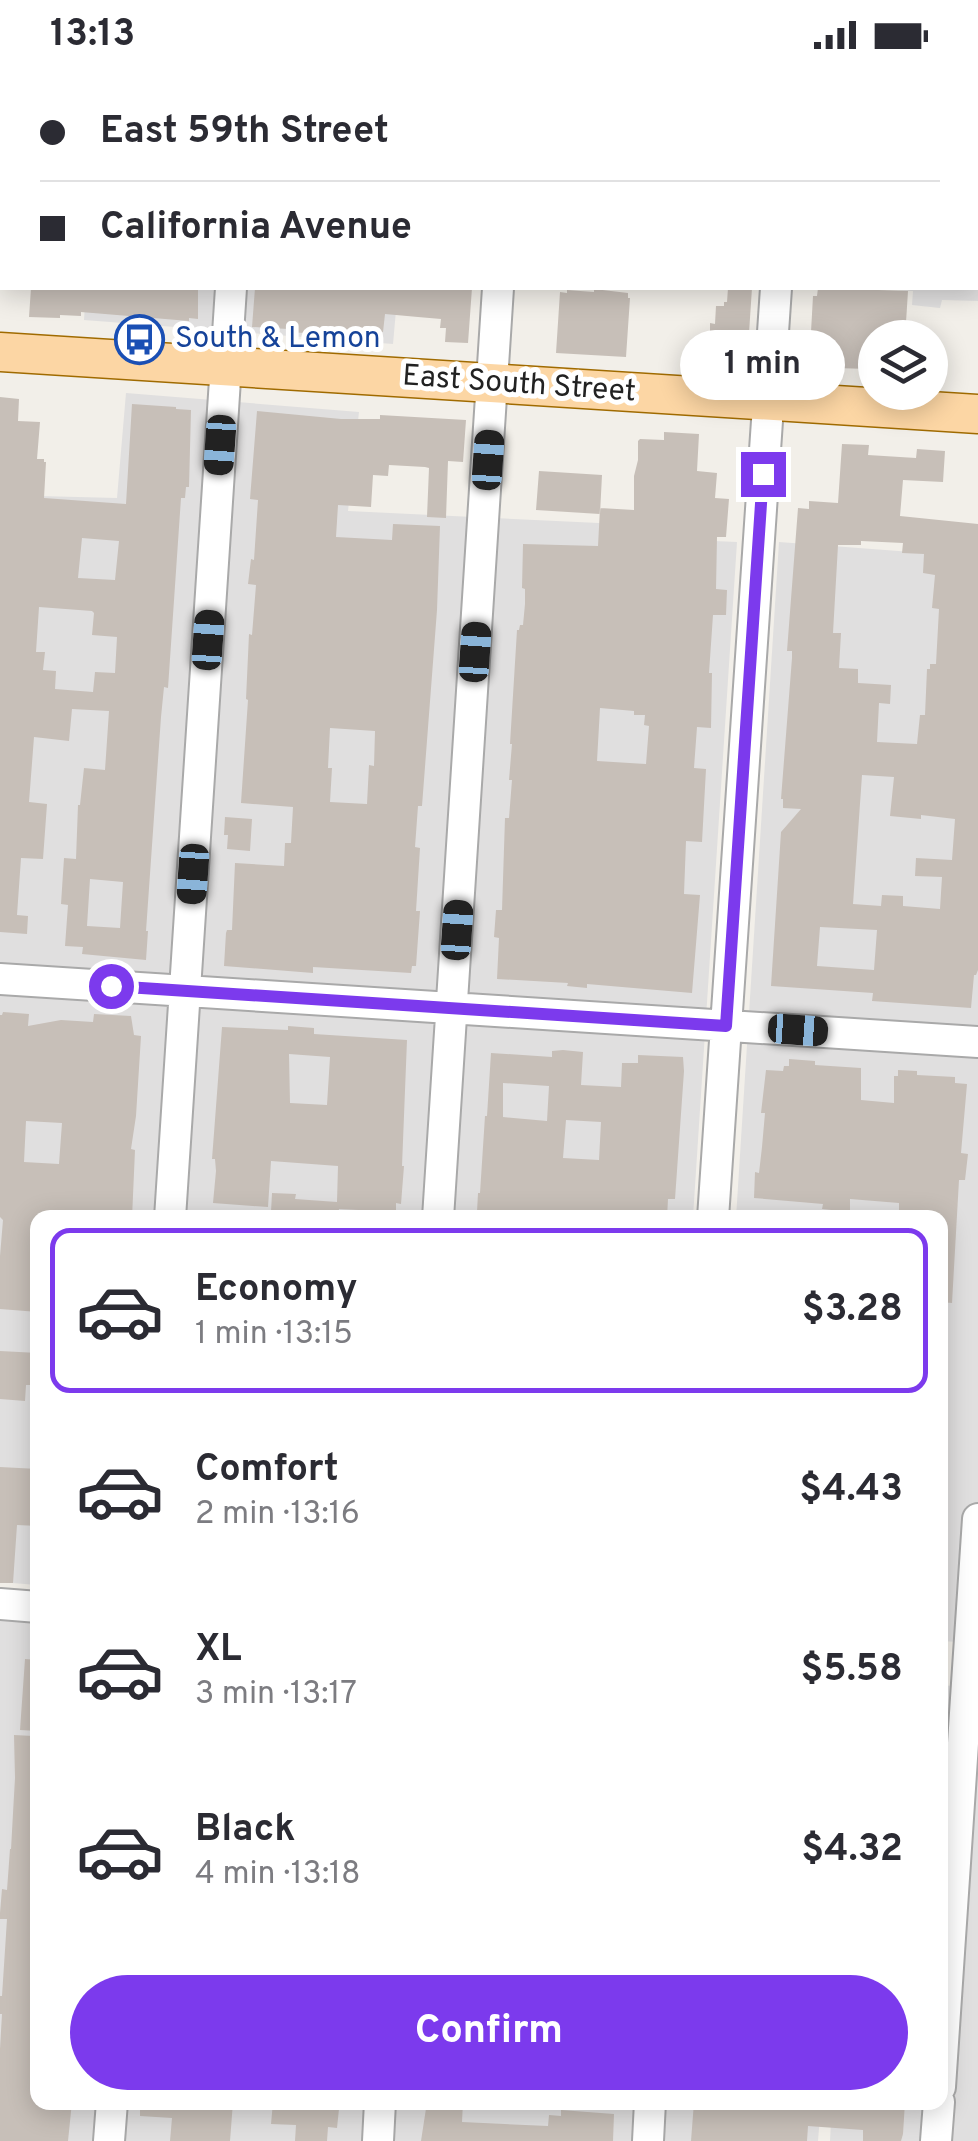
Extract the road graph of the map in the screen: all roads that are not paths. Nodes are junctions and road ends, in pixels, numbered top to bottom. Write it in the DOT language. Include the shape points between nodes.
graph roads {
  1 [pos="230,290"];
  2 [pos="498,290"];
  3 [pos="776,290"];
  4 [pos="0,352"];
  5 [pos="226,366"];
  6 [pos="492,384"];
  7 [pos="768,402"];
  8 [pos="978,414"];
  9 [pos="0,979"];
  10 [pos="185,992"];
  11 [pos="452,1009"];
  12 [pos="726,1026"];
  13 [pos="978,1042"];
  14 [pos="171,1210"];
  15 [pos="439,1210"];
  16 [pos="714,1210"];
  17 [pos="978,1519"];
  18 [pos="0,1604"];
  19 [pos="30,1606"];
  20 [pos="962,1665"];
  21 [pos="948,1934"];
  22 [pos="112,2110"];
  23 [pos="380,2110"];
  24 [pos="650,2110"];
  25 [pos="938,2110"];
  26 [pos="110,2141"];
  27 [pos="378,2141"];
  28 [pos="648,2141"];
  29 [pos="936,2141"];
  1 -- 5 [label="street"];
  2 -- 6 [label="street"];
  3 -- 7 [label="street"];
  4 -- 5 [label="main road, East South Street"];
  5 -- 6 [label="main road, East South Street"];
  5 -- 10 [label="street"];
  6 -- 7 [label="main road, East South Street"];
  6 -- 11 [label="street"];
  7 -- 8 [label="main road, East South Street"];
  7 -- 12 [label="street"];
  9 -- 10 [label="street"];
  10 -- 11 [label="street"];
  10 -- 14 [label="street"];
  11 -- 12 [label="street"];
  11 -- 15 [label="street"];
  12 -- 13 [label="street"];
  12 -- 16 [label="street"];
  17 -- 20 [label="street"];
  18 -- 19 [label="street"];
  20 -- 21 [label="street"];
  22 -- 26 [label="street"];
  23 -- 27 [label="street"];
  24 -- 28 [label="street"];
  25 -- 29 [label="street"];
}
